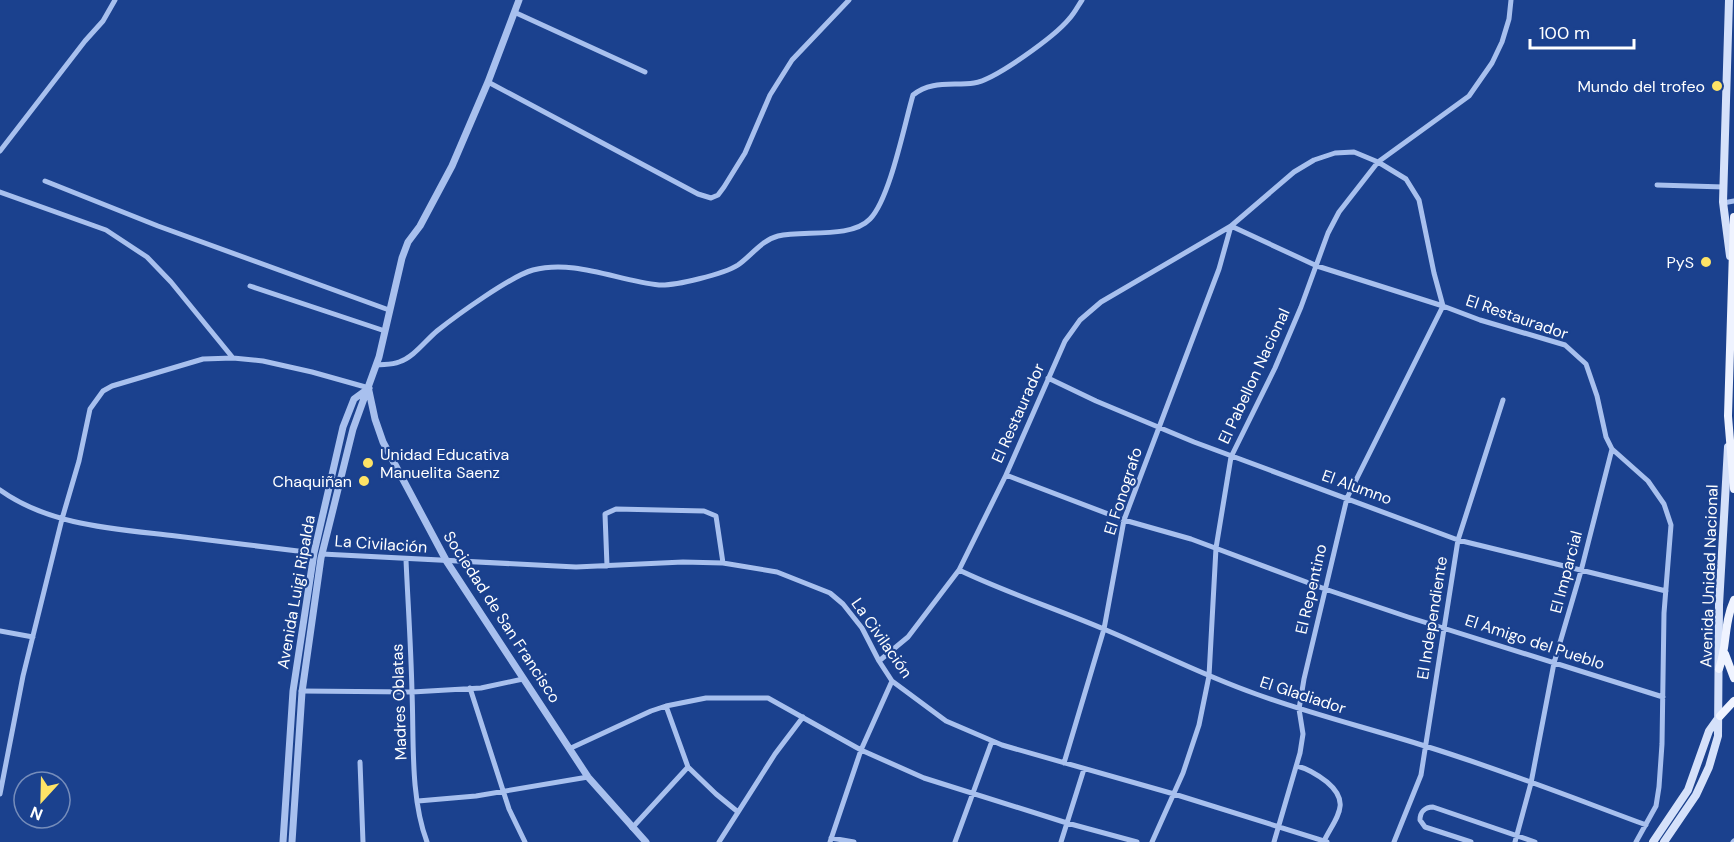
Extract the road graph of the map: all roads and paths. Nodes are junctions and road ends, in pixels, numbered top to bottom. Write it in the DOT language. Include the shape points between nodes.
graph roads {
  1 [pos="115,0"];
  2 [pos="519,0"];
  3 [pos="849,0"];
  4 [pos="1082,0"];
  5 [pos="1512,0"];
  6 [pos="1729,0"];
  7 [pos="514,12"];
  8 [pos="645,72"];
  9 [pos="488,82"];
  10 [pos="0,152"];
  11 [pos="1378,162"];
  12 [pos="45,181"];
  13 [pos="1657,184"];
  14 [pos="1724,187"];
  15 [pos="0,192"];
  16 [pos="1734,201"];
  17 [pos="1723,203"];
  18 [pos="1734,217"];
  19 [pos="1231,226"];
  20 [pos="1731,263"];
  21 [pos="1317,266"];
  22 [pos="250,285"];
  23 [pos="1732,305"];
  24 [pos="1443,306"];
  25 [pos="389,310"];
  26 [pos="385,331"];
  27 [pos="233,358"];
  28 [pos="376,365"];
  29 [pos="1048,378"];
  30 [pos="369,388"];
  31 [pos="1503,400"];
  32 [pos="1160,428"];
  33 [pos="1728,437"];
  34 [pos="1612,449"];
  35 [pos="1231,457"];
  36 [pos="1006,475"];
  37 [pos="1734,489"];
  38 [pos="0,490"];
  39 [pos="1347,498"];
  40 [pos="62,519"];
  41 [pos="1124,520"];
  42 [pos="1458,540"];
  43 [pos="1216,548"];
  44 [pos="318,554"];
  45 [pos="406,560"];
  46 [pos="447,562"];
  47 [pos="723,563"];
  48 [pos="607,566"];
  49 [pos="959,570"];
  50 [pos="1581,571"];
  51 [pos="1324,589"];
  52 [pos="1666,591"];
  53 [pos="1734,600"];
  54 [pos="1444,627"];
  55 [pos="1104,629"];
  56 [pos="0,631"];
  57 [pos="33,637"];
  58 [pos="1725,654"];
  59 [pos="879,661"];
  60 [pos="1554,663"];
  61 [pos="1719,669"];
  62 [pos="1209,676"];
  63 [pos="1734,678"];
  64 [pos="523,679"];
  65 [pos="892,681"];
  66 [pos="470,688"];
  67 [pos="293,691"];
  68 [pos="302,692"];
  69 [pos="412,692"];
  70 [pos="1663,697"];
  71 [pos="1734,700"];
  72 [pos="666,706"];
  73 [pos="1299,709"];
  74 [pos="1720,716"];
  75 [pos="803,717"];
  76 [pos="992,741"];
  77 [pos="1426,746"];
  78 [pos="571,748"];
  79 [pos="861,750"];
  80 [pos="360,762"];
  81 [pos="1064,763"];
  82 [pos="1297,766"];
  83 [pos="688,767"];
  84 [pos="1084,769"];
  85 [pos="588,777"];
  86 [pos="1531,783"];
  87 [pos="503,791"];
  88 [pos="0,794"];
  89 [pos="973,794"];
  90 [pos="1174,794"];
  91 [pos="418,801"];
  92 [pos="738,812"];
  93 [pos="1067,823"];
  94 [pos="1646,825"];
  95 [pos="1278,827"];
  96 [pos="632,828"];
  97 [pos="1517,835"];
  98 [pos="830,840"];
  99 [pos="1326,841"];
  100 [pos="283,842"];
  101 [pos="292,842"];
  102 [pos="363,842"];
  103 [pos="427,842"];
  104 [pos="525,842"];
  105 [pos="645,842"];
  106 [pos="719,842"];
  107 [pos="854,842"];
  108 [pos="956,842"];
  109 [pos="1061,842"];
  110 [pos="1137,842"];
  111 [pos="1152,842"];
  112 [pos="1274,842"];
  113 [pos="1394,842"];
  114 [pos="1471,842"];
  115 [pos="1515,842"];
  116 [pos="1535,842"];
  117 [pos="1636,842"];
  118 [pos="1653,842"];
  119 [pos="1664,842"];
  1 -- 10 [label="street" via="103,21"];
  2 -- 7 [label="street, Avenida Luigi Ripalda"];
  3 -- 9 [label="street" via="792,60 770,95 745,153 718,195 711,198"];
  4 -- 28 [label="street" via="1069,19 1005,68 977,83 933,86 913,96 887,187 869,221 848,230 775,237 737,265 679,284 660,285 604,272 536,269 523,273 460,314 401,362"];
  5 -- 11 [label="street, El Pabellon Nacional" via="1502,42 1469,96"];
  6 -- 14 [label="main road"];
  7 -- 8 [label="street"];
  7 -- 9 [label="street, Avenida Luigi Ripalda"];
  9 -- 25 [label="street, Avenida Luigi Ripalda" via="452,166 408,243"];
  11 -- 19 [label="street, El Restaurador" via="1354,152 1314,160 1294,172"];
  11 -- 21 [label="street, El Pabellon Nacional" via="1339,212"];
  11 -- 24 [label="street, El Restaurador" via="1406,179 1419,200"];
  12 -- 25 [label="street"];
  13 -- 14 [label="street"];
  14 -- 17 [label="main road"];
  15 -- 27 [label="street" via="106,230 147,257"];
  16 -- 17 [label="street"];
  17 -- 20 [label="main road"];
  18 -- 20 [label="main road"];
  19 -- 21 [label="street"];
  19 -- 29 [label="street, El Restaurador" via="1101,302 1080,320 1065,341"];
  19 -- 32 [label="street, El Fonografo"];
  20 -- 23 [label="main road"];
  21 -- 24 [label="street"];
  21 -- 35 [label="street, El Pabellon Nacional" via="1275,368"];
  22 -- 26 [label="street"];
  23 -- 33 [label="main road"];
  24 -- 34 [label="street, El Restaurador" via="1565,345 1586,364"];
  24 -- 39 [label="street, El Repentino"];
  25 -- 26 [label="street, Avenida Luigi Ripalda"];
  26 -- 28 [label="street, Avenida Luigi Ripalda"];
  27 -- 30 [label="street" via="263,361"];
  27 -- 40 [label="street" via="203,359 103,391 90,409"];
  28 -- 30 [label="street, Avenida Luigi Ripalda"];
  29 -- 32 [label="street, El Alumno"];
  29 -- 36 [label="street, El Restaurador"];
  30 -- 44 [label="street, Avenida Luigi Ripalda" via="352,429"];
  30 -- 46 [label="street, Sociedad de San Francisco" via="383,442"];
  31 -- 42 [label="street, El Independiente"];
  32 -- 35 [label="street, El Alumno"];
  32 -- 41 [label="street, El Fonografo"];
  33 -- 37 [label="main road"];
  33 -- 61 [label="main road, Avenida Unidad Nacional"];
  34 -- 50 [label="street, El Imparcial"];
  34 -- 52 [label="street, El Restaurador" via="1648,481 1664,504 1671,525"];
  35 -- 39 [label="street, El Alumno"];
  35 -- 43 [label="street, El Pabellon Nacional"];
  36 -- 41 [label="street"];
  36 -- 49 [label="street, El Restaurador"];
  38 -- 40 [label="street, La Civilación"];
  39 -- 42 [label="street, El Alumno"];
  39 -- 51 [label="street, El Repentino"];
  40 -- 44 [label="street, La Civilación"];
  40 -- 57 [label="street"];
  41 -- 43 [label="street"];
  41 -- 55 [label="street, El Fonografo"];
  42 -- 50 [label="street, El Alumno"];
  42 -- 54 [label="street, El Independiente"];
  43 -- 51 [label="street, El Amigo del Pueblo"];
  43 -- 62 [label="street, El Pabellon Nacional"];
  44 -- 45 [label="street, La Civilación"];
  44 -- 67 [label="street, Avenida Luigi Ripalda"];
  44 -- 68 [label="street, Avenida Luigi Ripalda"];
  45 -- 46 [label="street, La Civilación"];
  45 -- 69 [label="street, Madres Oblatas"];
  46 -- 48 [label="street, La Civilación"];
  46 -- 64 [label="street, Sociedad de San Francisco"];
  47 -- 48 [label="street, La Civilación"];
  47 -- 48 [label="street" via="716,516 704,511 616,509 605,514"];
  47 -- 59 [label="street, La Civilación" via="777,572 830,593 862,628"];
  49 -- 55 [label="street, El Gladiador"];
  49 -- 59 [label="street, El Restaurador" via="908,637"];
  50 -- 52 [label="street, El Alumno"];
  50 -- 60 [label="street, El Imparcial"];
  51 -- 54 [label="street, El Amigo del Pueblo"];
  51 -- 73 [label="street, El Repentino"];
  52 -- 70 [label="street, El Restaurador"];
  53 -- 58 [label="main road" via="1727,616"];
  54 -- 60 [label="street, El Amigo del Pueblo"];
  54 -- 77 [label="street, El Independiente"];
  55 -- 62 [label="street, El Gladiador"];
  55 -- 81 [label="street, El Fonografo"];
  56 -- 57 [label="street"];
  57 -- 88 [label="street"];
  58 -- 61 [label="main road"];
  58 -- 63 [label="main road"];
  59 -- 65 [label="street, La Civilación"];
  60 -- 70 [label="street, El Amigo del Pueblo"];
  60 -- 86 [label="street, El Imparcial"];
  61 -- 74 [label="main road, Avenida Unidad Nacional"];
  62 -- 73 [label="street, El Gladiador"];
  62 -- 90 [label="street, El Pabellon Nacional" via="1199,725"];
  64 -- 66 [label="street"];
  64 -- 78 [label="street, Sociedad de San Francisco"];
  65 -- 76 [label="street, La Civilación" via="946,722"];
  65 -- 79 [label="street"];
  66 -- 69 [label="street"];
  66 -- 87 [label="street"];
  67 -- 68 [label="street"];
  67 -- 100 [label="street, Avenida Luigi Ripalda"];
  68 -- 69 [label="street"];
  68 -- 101 [label="street, Avenida Luigi Ripalda"];
  69 -- 91 [label="street, Madres Oblatas"];
  70 -- 94 [label="street, El Restaurador" via="1659,787 1656,806"];
  71 -- 74 [label="main road"];
  72 -- 75 [label="street" via="706,698 768,698"];
  72 -- 78 [label="street"];
  72 -- 83 [label="street"];
  73 -- 77 [label="street, El Gladiador"];
  73 -- 82 [label="street, El Repentino" via="1303,734"];
  74 -- 118 [label="main road" via="1709,731 1688,790"];
  74 -- 119 [label="main road, Avenida Unidad Nacional" via="1716,746 1703,781"];
  75 -- 79 [label="street"];
  75 -- 92 [label="street"];
  76 -- 81 [label="street, La Civilación"];
  76 -- 89 [label="street"];
  77 -- 86 [label="street, El Gladiador"];
  77 -- 113 [label="street, El Independiente" via="1421,775"];
  78 -- 85 [label="street, Sociedad de San Francisco"];
  79 -- 89 [label="street" via="924,778"];
  79 -- 98 [label="street"];
  80 -- 102 [label="street"];
  81 -- 84 [label="street, La Civilación"];
  82 -- 95 [label="street, El Repentino"];
  82 -- 99 [label="street" via="1317,774 1336,790 1341,800"];
  83 -- 92 [label="street"];
  83 -- 96 [label="street"];
  84 -- 90 [label="street, La Civilación"];
  84 -- 93 [label="street"];
  85 -- 87 [label="street"];
  85 -- 96 [label="street, Sociedad de San Francisco"];
  86 -- 94 [label="street, El Gladiador"];
  86 -- 97 [label="street, El Imparcial"];
  87 -- 91 [label="street"];
  87 -- 104 [label="street"];
  89 -- 93 [label="street"];
  89 -- 108 [label="street"];
  90 -- 95 [label="street, La Civilación"];
  90 -- 111 [label="street, El Pabellon Nacional"];
  91 -- 103 [label="street, Madres Oblatas"];
  92 -- 106 [label="street"];
  93 -- 109 [label="street"];
  93 -- 110 [label="street"];
  94 -- 117 [label="street, El Restaurador"];
  95 -- 99 [label="street, La Civilación"];
  95 -- 112 [label="street, El Repentino"];
  96 -- 105 [label="street, Sociedad de San Francisco"];
  97 -- 114 [label="street" via="1433,807 1422,811 1420,820 1425,828"];
  97 -- 115 [label="street, El Imparcial"];
  97 -- 116 [label="street"];
  98 -- 107 [label="street"];
}
